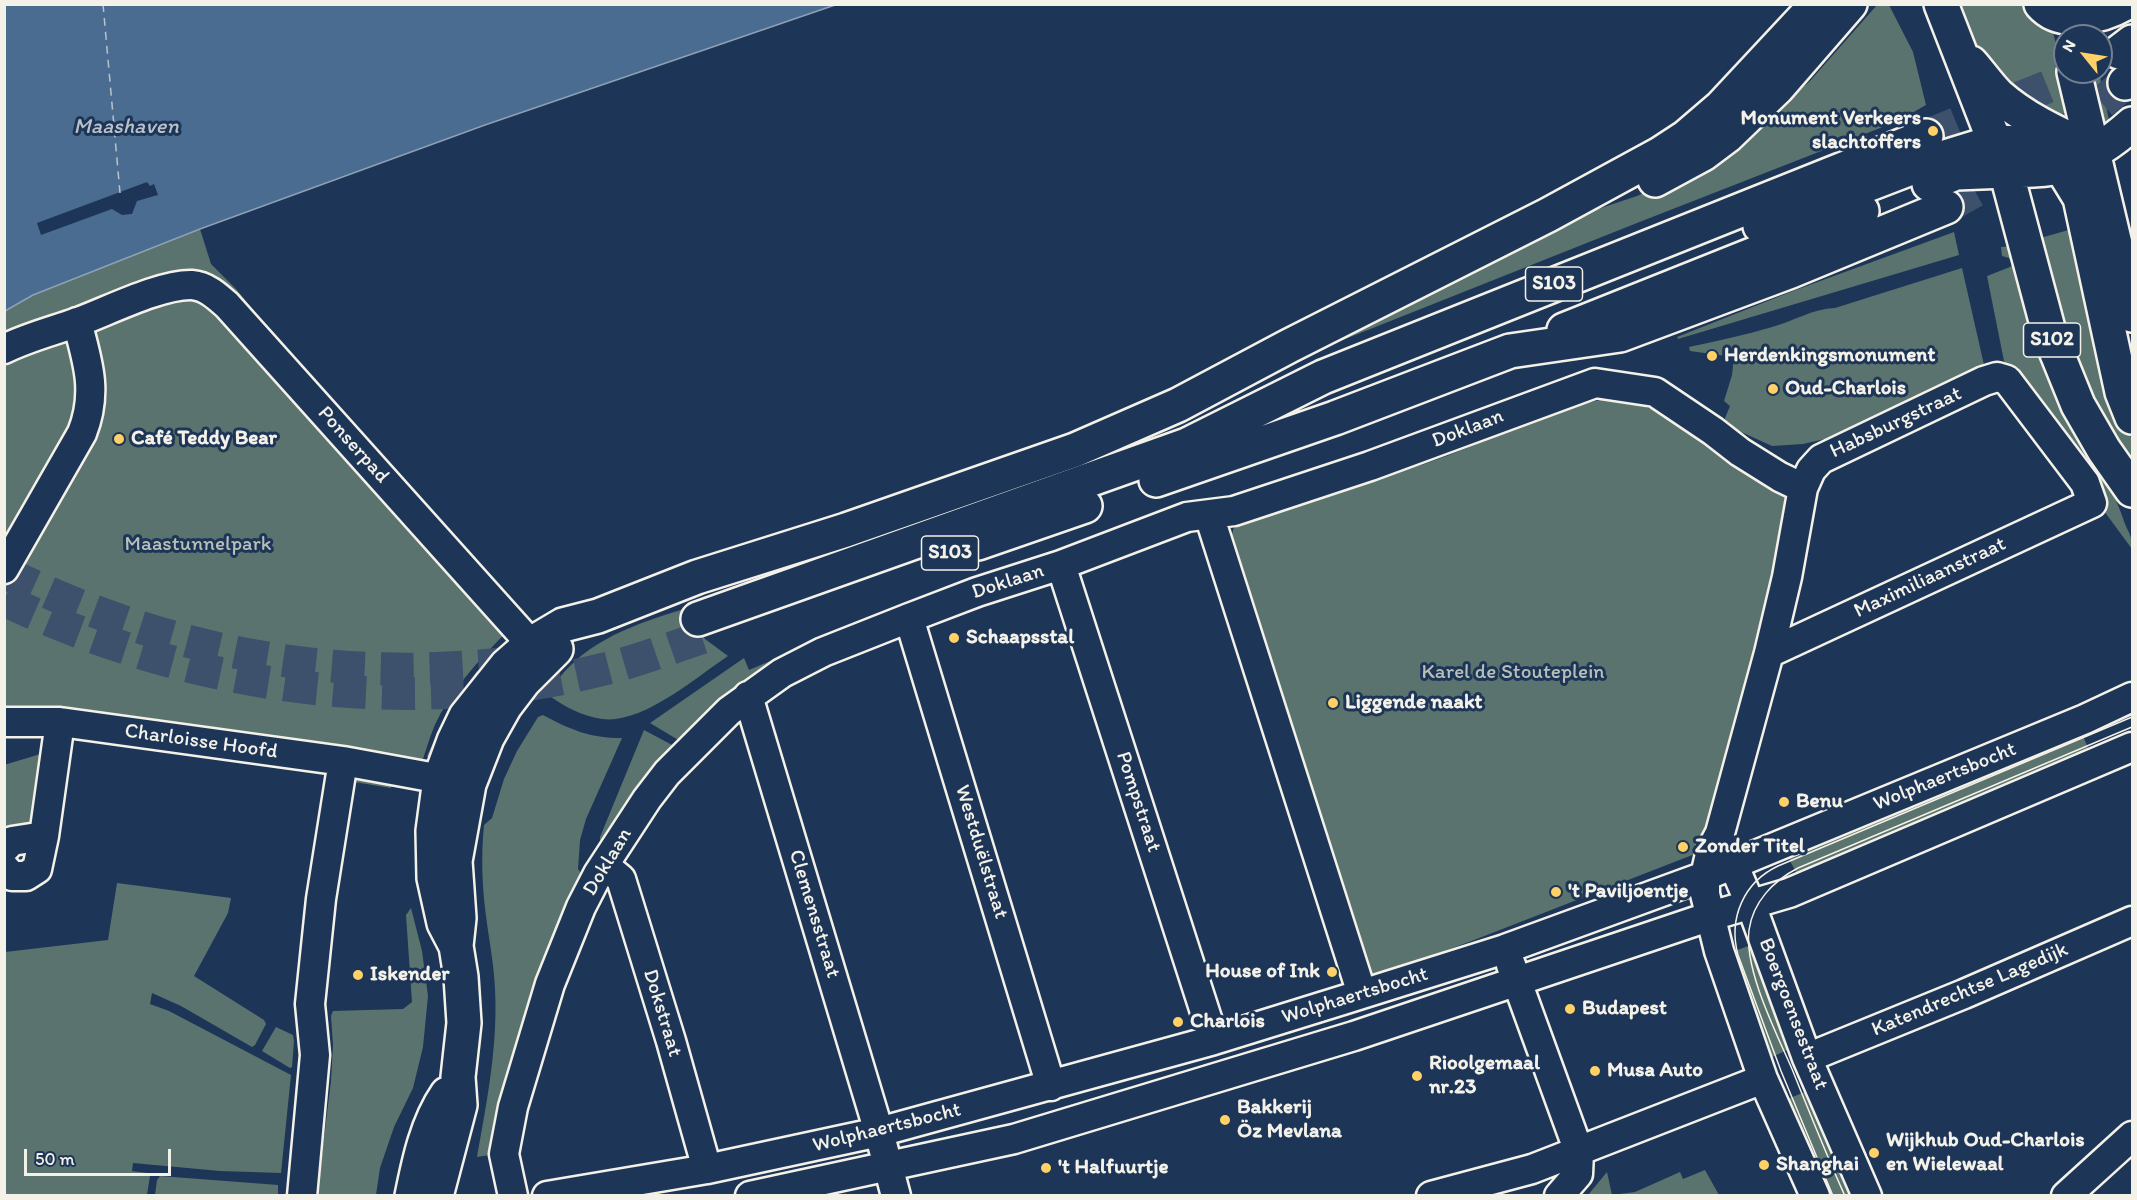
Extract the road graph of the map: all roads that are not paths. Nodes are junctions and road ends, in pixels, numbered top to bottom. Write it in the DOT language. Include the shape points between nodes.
graph roads {
  1 [pos="1816,4"];
  2 [pos="1851,4"];
  3 [pos="1941,4"];
  4 [pos="2124,4"];
  5 [pos="2055,16"];
  6 [pos="1957,47"];
  7 [pos="2077,84"];
  8 [pos="2133,124"];
  9 [pos="1926,136"];
  10 [pos="2095,151"];
  11 [pos="2000,156"];
  12 [pos="2061,167"];
  13 [pos="1946,207"];
  14 [pos="1548,215"];
  15 [pos="2133,315"];
  16 [pos="77,322"];
  17 [pos="4,349"];
  18 [pos="1510,351"];
  19 [pos="2133,417"];
  20 [pos="1187,445"];
  21 [pos="1803,488"];
  22 [pos="2133,490"];
  23 [pos="2092,503"];
  24 [pos="1209,515"];
  25 [pos="1061,565"];
  26 [pos="4,569"];
  27 [pos="597,616"];
  28 [pos="909,618"];
  29 [pos="531,644"];
  30 [pos="1769,653"];
  31 [pos="748,696"];
  32 [pos="2133,697"];
  33 [pos="4,722"];
  34 [pos="60,722"];
  35 [pos="2133,747"];
  36 [pos="343,761"];
  37 [pos="454,782"];
  38 [pos="1720,833"];
  39 [pos="44,836"];
  40 [pos="4,849"];
  41 [pos="1733,863"];
  42 [pos="604,865"];
  43 [pos="4,867"];
  44 [pos="1705,876"];
  45 [pos="1750,904"];
  46 [pos="1711,916"];
  47 [pos="2131,925"];
  48 [pos="1505,949"];
  49 [pos="1517,982"];
  50 [pos="1362,994"];
  51 [pos="1214,1040"];
  52 [pos="1807,1058"];
  53 [pos="458,1077"];
  54 [pos="1763,1079"];
  55 [pos="1051,1086"];
  56 [pos="879,1132"];
  57 [pos="2133,1136"];
  58 [pos="1579,1152"];
  59 [pos="887,1167"];
  60 [pos="708,1169"];
  61 [pos="302,1196"];
  62 [pos="412,1196"];
  63 [pos="436,1196"];
  64 [pos="513,1196"];
  65 [pos="547,1196"];
  66 [pos="750,1196"];
  67 [pos="896,1196"];
  68 [pos="1431,1196"];
  69 [pos="1559,1196"];
  70 [pos="1815,1196"];
  71 [pos="1867,1196"];
  72 [pos="2066,1196"];
  1 -- 14 [label="main road" via="1721,107 1686,136"];
  2 -- 14 [label="main road" via="1778,87 1703,154 1638,188"];
  3 -- 6 [label="main road, S102"];
  4 -- 5 [label="main road" via="2088,16"];
  6 -- 10 [label="main road" via="1997,93 2021,113"];
  6 -- 11 [label="main road, S102"];
  7 -- 10 [label="main road"];
  8 -- 10 [label="main road"];
  9 -- 20 [label="main road, S103" via="1323,376"];
  10 -- 12 [label="main road"];
  10 -- 15 [label="main road"];
  11 -- 12 [label="main road" via="2023,143 2043,150"];
  11 -- 18 [label="main road"];
  11 -- 20 [label="main road" via="1916,166 1369,381"];
  11 -- 22 [label="main road, S102" via="2050,336 2078,405"];
  12 -- 19 [label="main road" via="2080,198 2122,392"];
  13 -- 18 [label="main road, S103" via="1620,335"];
  14 -- 27 [label="main road" via="1118,432 856,526 697,577"];
  16 -- 17 [label="street"];
  16 -- 26 [label="street" via="92,398 87,419"];
  16 -- 29 [label="street, Ponserpad" via="154,283 191,285 210,291 227,305"];
  18 -- 20 [label="main road, S103" via="1335,418 1024,528 701,628"];
  21 -- 23 [label="street, Habsburgstraat" via="1821,459 1984,381 2003,377 2085,483"];
  21 -- 24 [label="street, Doklaan" via="1740,452 1655,392 1595,383 1370,466 1234,511"];
  21 -- 30 [label="street"];
  23 -- 30 [label="street, Maximiliaanstraat"];
  24 -- 25 [label="street, Doklaan" via="1187,517"];
  24 -- 50 [label="street"];
  25 -- 28 [label="street, Doklaan"];
  25 -- 51 [label="street, Pompstraat"];
  27 -- 29 [label="main road" via="563,625"];
  27 -- 37 [label="main road" via="563,642 524,681"];
  28 -- 31 [label="street, Doklaan" via="823,652"];
  28 -- 55 [label="street, Westduëlstraat"];
  29 -- 37 [label="main road" via="506,666 466,716 443,766"];
  30 -- 38 [label="street"];
  31 -- 42 [label="street, Doklaan" via="667,773"];
  31 -- 56 [label="street, Clemensstraat"];
  32 -- 41 [label="street, Wolphaertsbocht"];
  33 -- 34 [label="street, Charloisse Hoofd"];
  34 -- 36 [label="street, Charloisse Hoofd"];
  34 -- 39 [label="street"];
  35 -- 45 [label="street, Wolphaertsbocht" via="1788,893"];
  36 -- 37 [label="street, Charloisse Hoofd"];
  36 -- 61 [label="street" via="321,899 310,1004 315,1055"];
  37 -- 53 [label="main road" via="432,831 434,878 444,923 456,946 461,977 464,1023"];
  38 -- 41 [label="street, Boergoensestraat"];
  38 -- 44 [label="street"];
  39 -- 40 [label="street" via="12,841"];
  39 -- 43 [label="street" via="37,869 26,876 12,876"];
  41 -- 44 [label="street, Wolphaertsbocht"];
  41 -- 45 [label="street, Boergoensestraat"];
  42 -- 60 [label="street, Dokstraat" via="621,879"];
  42 -- 64 [label="street, Doklaan" via="569,933 522,1075 504,1154"];
  44 -- 46 [label="street"];
  44 -- 48 [label="street, Wolphaertsbocht"];
  45 -- 46 [label="street, Wolphaertsbocht"];
  45 -- 52 [label="street, Boergoensestraat"];
  46 -- 49 [label="street, Wolphaertsbocht"];
  46 -- 54 [label="street" via="1719,951"];
  47 -- 52 [label="street, Katendrechtse Lagedijk"];
  48 -- 49 [label="street"];
  48 -- 50 [label="street, Wolphaertsbocht"];
  49 -- 58 [label="street"];
  49 -- 59 [label="street, Wolphaertsbocht" via="1026,1136"];
  50 -- 51 [label="street, Wolphaertsbocht"];
  51 -- 55 [label="street, Wolphaertsbocht"];
  52 -- 71 [label="street, Boergoensestraat"];
  53 -- 62 [label="main road" via="439,1105 418,1162"];
  53 -- 63 [label="main road" via="460,1105"];
  54 -- 58 [label="street"];
  54 -- 70 [label="street"];
  55 -- 56 [label="street, Wolphaertsbocht"];
  56 -- 59 [label="street, Clemensstraat"];
  56 -- 60 [label="street, Wolphaertsbocht"];
  57 -- 72 [label="street"];
  58 -- 68 [label="street"];
  58 -- 69 [label="street" via="1578,1174"];
  59 -- 66 [label="street, Wolphaertsbocht"];
  59 -- 67 [label="street"];
  60 -- 65 [label="street, Wolphaertsbocht"];
}
